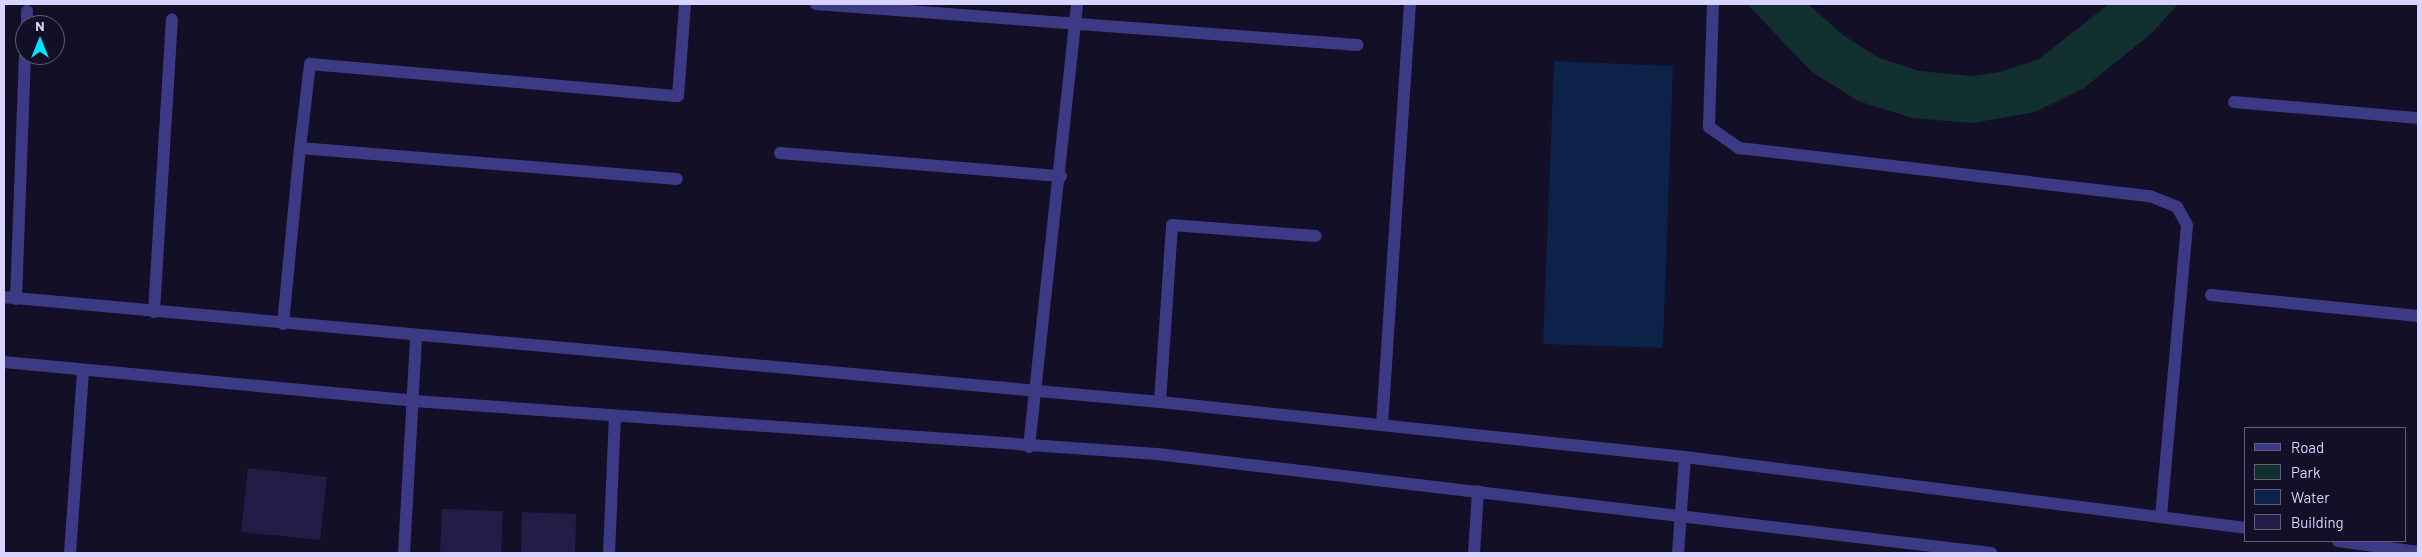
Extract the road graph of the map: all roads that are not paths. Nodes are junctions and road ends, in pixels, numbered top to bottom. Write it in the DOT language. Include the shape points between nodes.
graph roads {
  1 [pos="685,4"];
  2 [pos="816,4"];
  3 [pos="1077,4"];
  4 [pos="1713,4"];
  5 [pos="1410,5"];
  6 [pos="27,11"];
  7 [pos="27,15"];
  8 [pos="172,20"];
  9 [pos="1075,24"];
  10 [pos="1358,45"];
  11 [pos="25,65"];
  12 [pos="2234,102"];
  13 [pos="2418,118"];
  14 [pos="300,148"];
  15 [pos="780,153"];
  16 [pos="1061,176"];
  17 [pos="677,179"];
  18 [pos="1316,236"];
  19 [pos="2211,295"];
  20 [pos="10,298"];
  21 [pos="154,312"];
  22 [pos="2418,316"];
  23 [pos="283,324"];
  24 [pos="416,335"];
  25 [pos="4,362"];
  26 [pos="83,371"];
  27 [pos="1034,390"];
  28 [pos="414,401"];
  29 [pos="1160,402"];
  30 [pos="615,416"];
  31 [pos="1382,425"];
  32 [pos="1030,447"];
  33 [pos="1685,457"];
  34 [pos="1478,491"];
  35 [pos="1681,514"];
  36 [pos="2161,517"];
  37 [pos="2244,528"];
  38 [pos="2345,542"];
  39 [pos="2418,552"];
  40 [pos="70,553"];
  41 [pos="404,553"];
  42 [pos="609,553"];
  43 [pos="1474,553"];
  44 [pos="1678,553"];
  45 [pos="1991,553"];
  1 -- 14 [label="street" via="678,96 310,64"];
  2 -- 9 [label="street"];
  3 -- 9 [label="street"];
  4 -- 36 [label="street" via="1708,126 1739,148 2150,196 2177,207 2188,225"];
  5 -- 31 [label="street"];
  6 -- 7 [label="street"];
  8 -- 21 [label="street"];
  9 -- 10 [label="street"];
  9 -- 16 [label="street"];
  11 -- 20 [label="street"];
  12 -- 13 [label="street"];
  14 -- 17 [label="street"];
  14 -- 23 [label="street"];
  15 -- 16 [label="street"];
  16 -- 27 [label="street"];
  18 -- 29 [label="street" via="1172,225"];
  19 -- 22 [label="street"];
  20 -- 21 [label="street"];
  21 -- 23 [label="street"];
  23 -- 24 [label="street"];
  24 -- 27 [label="street"];
  24 -- 28 [label="street"];
  25 -- 26 [label="street"];
  26 -- 28 [label="street" via="272,384"];
  26 -- 40 [label="street"];
  27 -- 29 [label="street"];
  27 -- 32 [label="street"];
  28 -- 30 [label="street"];
  28 -- 41 [label="street"];
  29 -- 31 [label="street"];
  30 -- 32 [label="street"];
  30 -- 42 [label="street"];
  31 -- 33 [label="street"];
  32 -- 34 [label="street" via="1157,454"];
  33 -- 35 [label="street"];
  33 -- 36 [label="street"];
  34 -- 35 [label="street"];
  34 -- 43 [label="street"];
  35 -- 44 [label="street"];
  35 -- 45 [label="street"];
  36 -- 37 [label="street"];
  38 -- 39 [label="street"];
}
